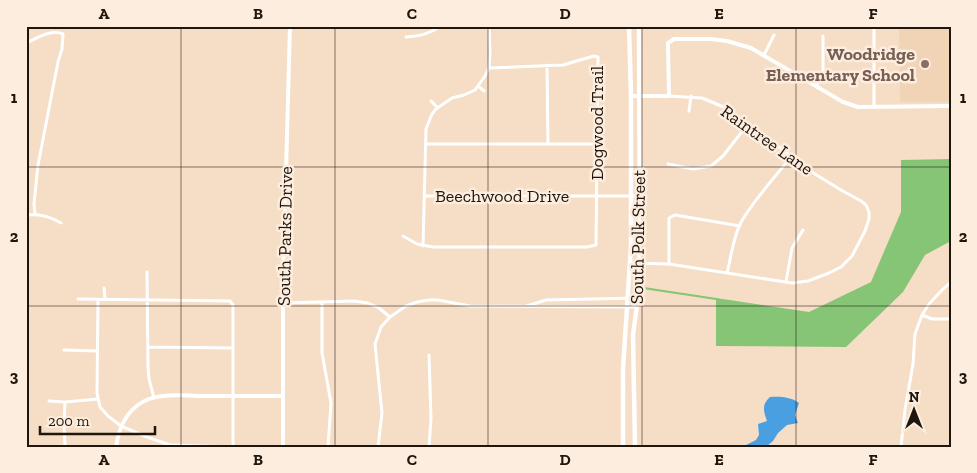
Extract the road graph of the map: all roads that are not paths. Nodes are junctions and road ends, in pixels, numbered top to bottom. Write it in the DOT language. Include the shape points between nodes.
graph roads {
  1 [pos="290,26"];
  2 [pos="441,26"];
  3 [pos="489,26"];
  4 [pos="629,26"];
  5 [pos="639,26"];
  6 [pos="874,26"];
  7 [pos="774,35"];
  8 [pos="823,36"];
  9 [pos="406,37"];
  10 [pos="26,43"];
  11 [pos="764,55"];
  12 [pos="547,65"];
  13 [pos="488,68"];
  14 [pos="478,86"];
  15 [pos="816,87"];
  16 [pos="484,90"];
  17 [pos="631,96"];
  18 [pos="639,96"];
  19 [pos="669,96"];
  20 [pos="691,96"];
  21 [pos="431,101"];
  22 [pos="951,106"];
  23 [pos="874,107"];
  24 [pos="437,108"];
  25 [pos="689,111"];
  26 [pos="748,124"];
  27 [pos="425,144"];
  28 [pos="548,144"];
  29 [pos="597,144"];
  30 [pos="791,157"];
  31 [pos="668,164"];
  32 [pos="597,195"];
  33 [pos="424,196"];
  34 [pos="631,196"];
  35 [pos="640,196"];
  36 [pos="35,214"];
  37 [pos="26,215"];
  38 [pos="61,223"];
  39 [pos="740,226"];
  40 [pos="803,230"];
  41 [pos="403,236"];
  42 [pos="423,246"];
  43 [pos="630,262"];
  44 [pos="639,263"];
  45 [pos="669,264"];
  46 [pos="147,272"];
  47 [pos="728,273"];
  48 [pos="786,282"];
  49 [pos="951,282"];
  50 [pos="104,288"];
  51 [pos="628,297"];
  52 [pos="600,298"];
  53 [pos="638,298"];
  54 [pos="78,299"];
  55 [pos="98,299"];
  56 [pos="105,299"];
  57 [pos="148,299"];
  58 [pos="322,302"];
  59 [pos="283,303"];
  60 [pos="524,306"];
  61 [pos="600,307"];
  62 [pos="627,307"];
  63 [pos="637,307"];
  64 [pos="922,316"];
  65 [pos="390,317"];
  66 [pos="951,319"];
  67 [pos="148,347"];
  68 [pos="232,348"];
  69 [pos="64,350"];
  70 [pos="97,351"];
  71 [pos="428,355"];
  72 [pos="232,396"];
  73 [pos="283,396"];
  74 [pos="154,398"];
  75 [pos="98,399"];
  76 [pos="49,401"];
  77 [pos="65,402"];
  78 [pos="121,426"];
  79 [pos="65,445"];
  80 [pos="186,446"];
  81 [pos="116,447"];
  82 [pos="231,447"];
  83 [pos="283,447"];
  84 [pos="328,447"];
  85 [pos="378,447"];
  86 [pos="429,447"];
  87 [pos="624,447"];
  88 [pos="634,447"];
  89 [pos="901,447"];
  1 -- 59 [label="street, South Parks Drive"];
  2 -- 9 [label="street" via="421,36"];
  3 -- 13 [label="street"];
  4 -- 17 [label="main road, South Polk Street"];
  5 -- 18 [label="main road, South Polk Street"];
  6 -- 23 [label="street"];
  7 -- 11 [label="street"];
  8 -- 15 [label="street" via="822,78"];
  10 -- 36 [label="street" via="52,32 63,34 38,165"];
  11 -- 15 [label="street"];
  11 -- 19 [label="street" via="727,42 674,39 668,43"];
  12 -- 13 [label="street"];
  12 -- 28 [label="street"];
  12 -- 29 [label="street, Dogwood Trail" via="563,65 598,56"];
  13 -- 14 [label="street"];
  14 -- 16 [label="street"];
  14 -- 24 [label="street"];
  15 -- 23 [label="street" via="843,102"];
  17 -- 18 [label="street, Raintree Lane"];
  17 -- 34 [label="main road, South Polk Street"];
  18 -- 19 [label="street, Raintree Lane"];
  18 -- 35 [label="main road, South Polk Street"];
  19 -- 20 [label="street, Raintree Lane"];
  20 -- 25 [label="street"];
  20 -- 26 [label="street, Raintree Lane" via="726,108"];
  21 -- 24 [label="street"];
  22 -- 23 [label="street"];
  24 -- 27 [label="street" via="426,129"];
  26 -- 30 [label="street, Raintree Lane"];
  26 -- 31 [label="street" via="711,166 693,169"];
  27 -- 28 [label="street"];
  27 -- 33 [label="street"];
  28 -- 29 [label="street"];
  29 -- 32 [label="street, Dogwood Trail"];
  30 -- 39 [label="street"];
  30 -- 48 [label="street, Raintree Lane" via="862,200 869,219 852,256 841,266 808,281"];
  32 -- 33 [label="street, Beechwood Drive"];
  32 -- 34 [label="street, Beechwood Drive"];
  32 -- 42 [label="street, Dogwood Trail" via="596,245"];
  33 -- 42 [label="street"];
  34 -- 35 [label="street, Beechwood Drive"];
  34 -- 43 [label="main road, South Polk Street"];
  35 -- 44 [label="main road, South Polk Street"];
  36 -- 37 [label="street"];
  36 -- 38 [label="street"];
  39 -- 45 [label="street" via="671,216"];
  39 -- 47 [label="street"];
  40 -- 48 [label="street" via="792,248"];
  41 -- 42 [label="street"];
  43 -- 44 [label="street"];
  43 -- 51 [label="main road, South Polk Street"];
  44 -- 45 [label="street"];
  44 -- 53 [label="main road, South Polk Street"];
  45 -- 47 [label="street"];
  46 -- 57 [label="street"];
  47 -- 48 [label="street"];
  49 -- 64 [label="street" via="937,294"];
  50 -- 56 [label="street"];
  51 -- 52 [label="street"];
  51 -- 53 [label="street"];
  51 -- 62 [label="main road, South Polk Street"];
  52 -- 60 [label="street" via="546,300"];
  52 -- 61 [label="street"];
  53 -- 63 [label="main road, South Polk Street"];
  54 -- 55 [label="street"];
  55 -- 56 [label="street"];
  55 -- 70 [label="street"];
  56 -- 57 [label="street"];
  57 -- 67 [label="street"];
  57 -- 68 [label="street" via="230,301 233,305"];
  58 -- 59 [label="street"];
  58 -- 65 [label="street" via="368,303"];
  58 -- 84 [label="street" via="322,352 331,403"];
  59 -- 73 [label="street, South Parks Drive"];
  60 -- 61 [label="street"];
  60 -- 65 [label="street" via="470,306 429,300 406,306"];
  61 -- 62 [label="street"];
  62 -- 63 [label="street"];
  62 -- 87 [label="main road, South Polk Street" via="623,369"];
  63 -- 88 [label="main road, South Polk Street"];
  64 -- 66 [label="street"];
  64 -- 89 [label="street" via="914,337"];
  65 -- 85 [label="street" via="375,344 382,413"];
  67 -- 68 [label="street"];
  67 -- 74 [label="street" via="149,379"];
  68 -- 72 [label="street"];
  69 -- 70 [label="street"];
  70 -- 75 [label="street"];
  71 -- 86 [label="street"];
  72 -- 73 [label="street"];
  72 -- 74 [label="street"];
  72 -- 82 [label="street"];
  73 -- 83 [label="street, South Parks Drive"];
  74 -- 78 [label="street" via="138,405"];
  75 -- 77 [label="street"];
  75 -- 78 [label="street" via="100,407"];
  76 -- 77 [label="street"];
  77 -- 79 [label="street"];
  78 -- 80 [label="street" via="170,445"];
  78 -- 81 [label="street"];
  80 -- 82 [label="street"];
}
